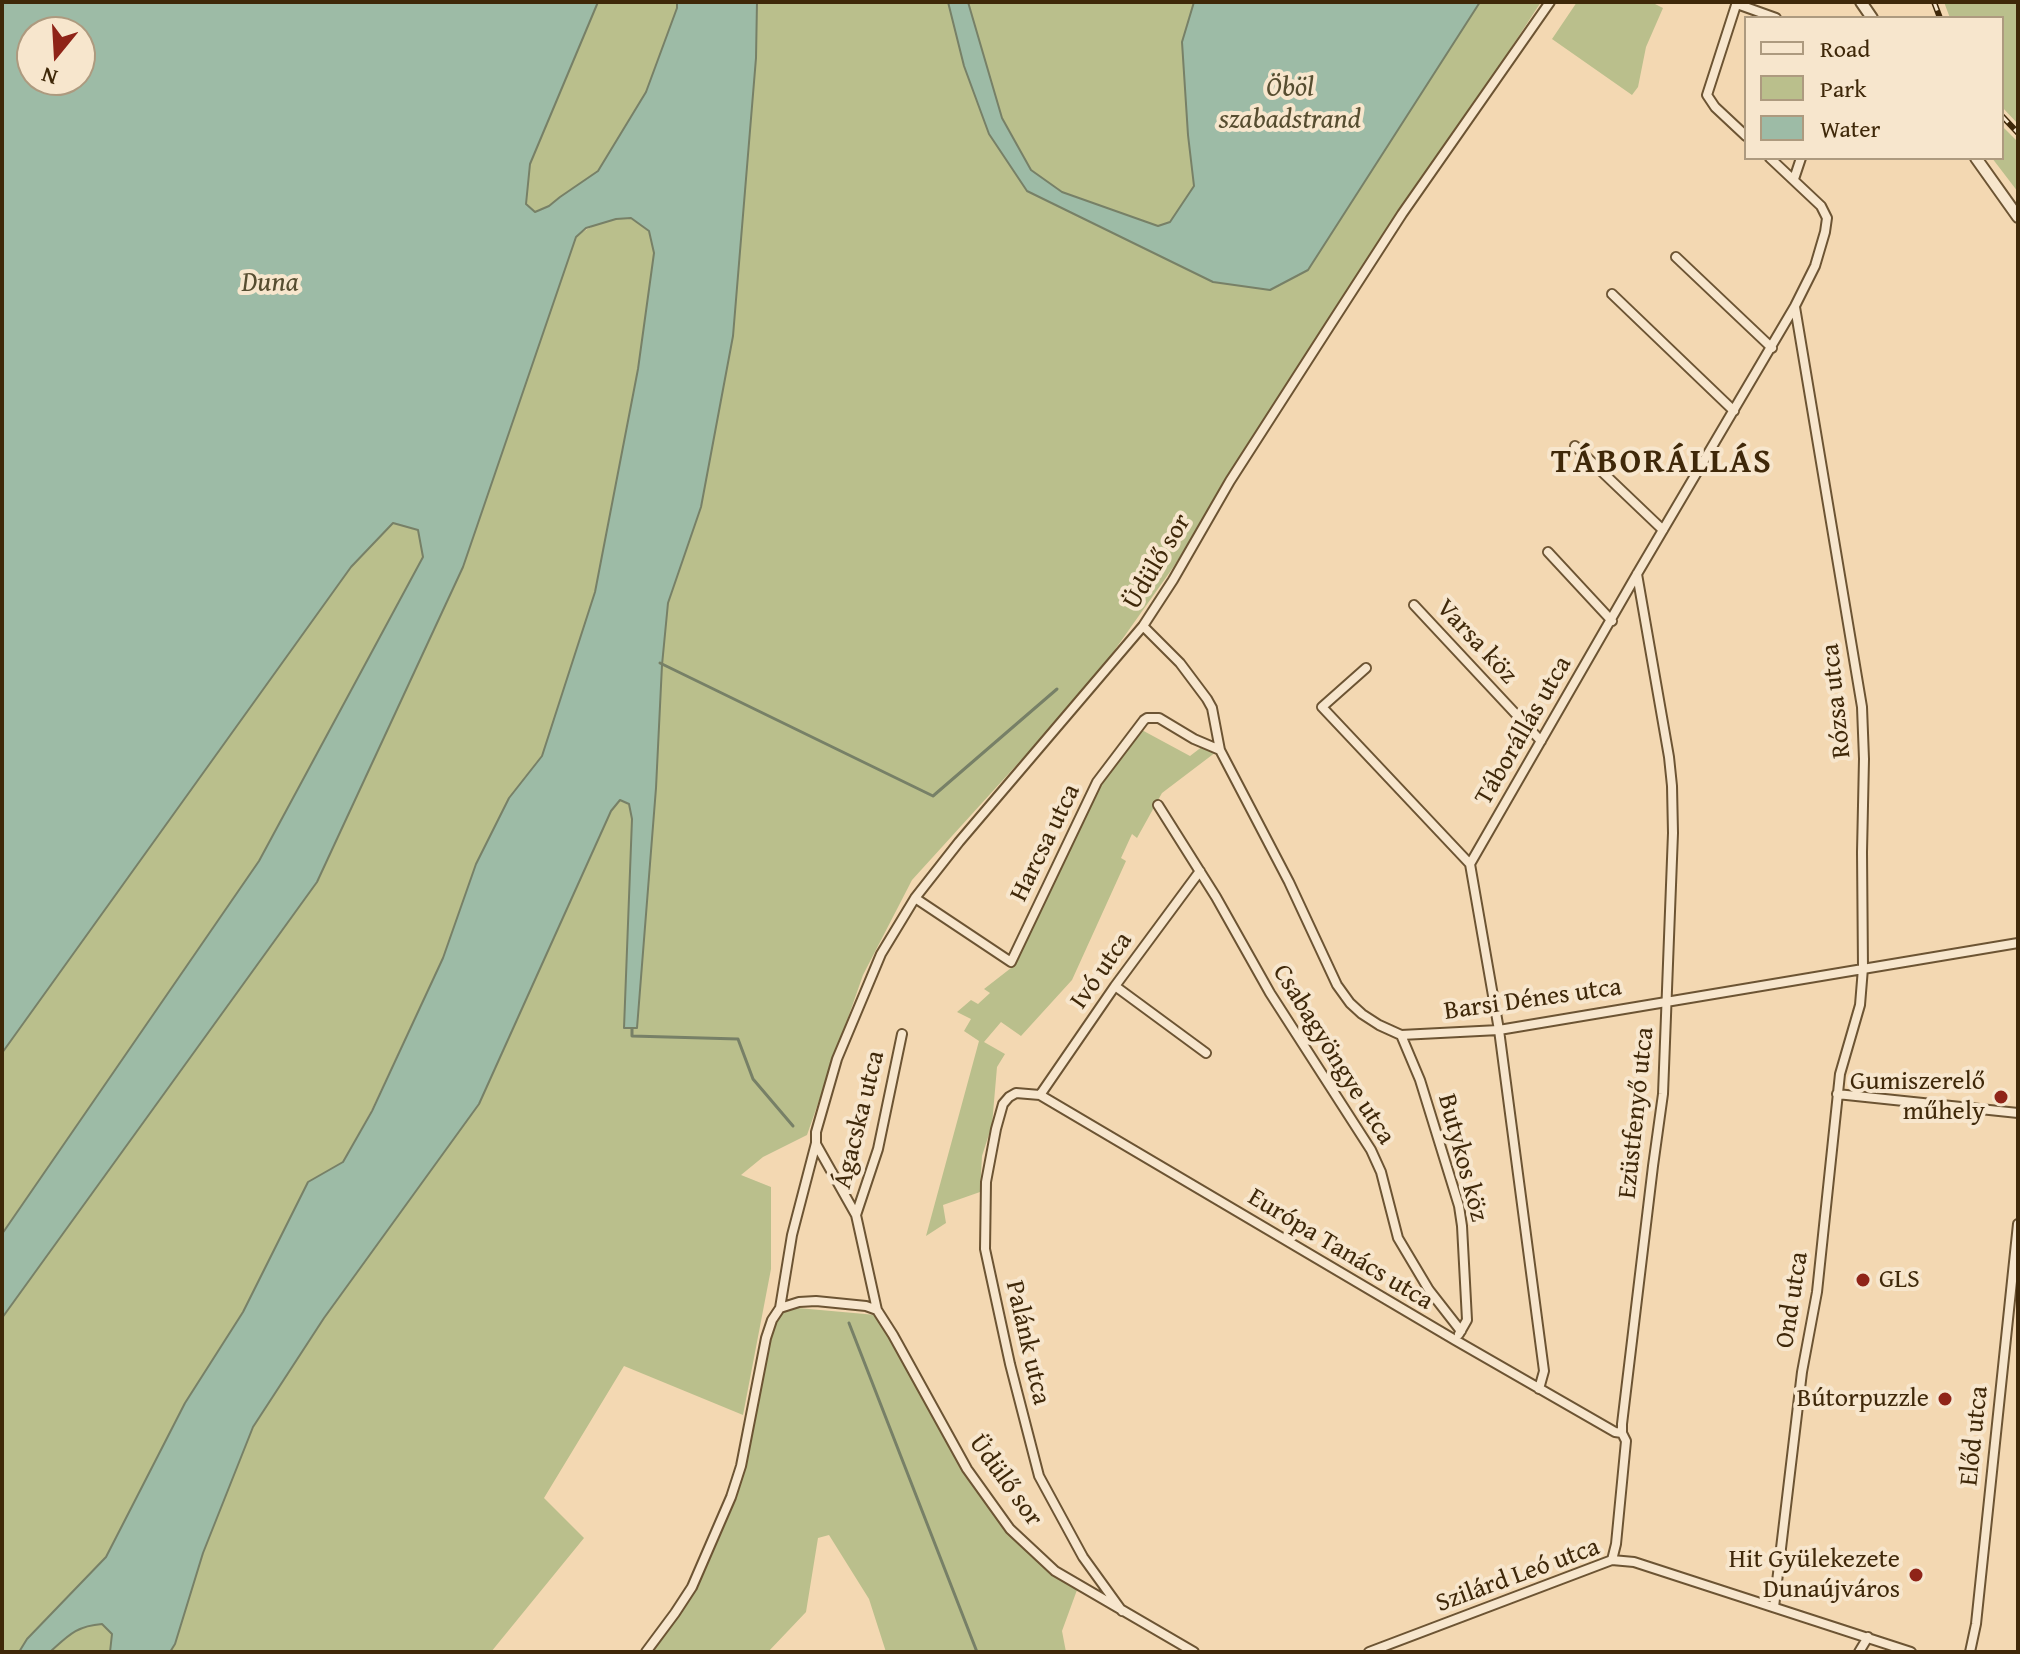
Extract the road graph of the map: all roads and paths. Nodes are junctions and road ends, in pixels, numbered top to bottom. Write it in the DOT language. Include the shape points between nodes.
graph roads {
  1 [pos="1550,2"];
  2 [pos="1737,3"];
  3 [pos="1771,16"];
  4 [pos="1744,134"];
  5 [pos="1772,160"];
  6 [pos="1800,160"];
  7 [pos="1977,160"];
  8 [pos="1794,179"];
  9 [pos="2018,217"];
  10 [pos="1676,257"];
  11 [pos="1612,294"];
  12 [pos="1795,306"];
  13 [pos="1772,348"];
  14 [pos="1734,411"];
  15 [pos="1575,446"];
  16 [pos="1663,530"];
  17 [pos="1548,552"];
  18 [pos="1637,574"];
  19 [pos="1414,605"];
  20 [pos="1612,621"];
  21 [pos="1143,626"];
  22 [pos="1366,668"];
  23 [pos="1541,741"];
  24 [pos="1220,750"];
  25 [pos="1158,805"];
  26 [pos="1470,864"];
  27 [pos="1200,871"];
  28 [pos="915,898"];
  29 [pos="2018,943"];
  30 [pos="1863,968"];
  31 [pos="1115,986"];
  32 [pos="1667,1000"];
  33 [pos="1499,1030"];
  34 [pos="902,1034"];
  35 [pos="1401,1035"];
  36 [pos="1206,1053"];
  37 [pos="1837,1094"];
  38 [pos="1040,1095"];
  39 [pos="2018,1113"];
  40 [pos="816,1143"];
  41 [pos="856,1215"];
  42 [pos="2018,1224"];
  43 [pos="780,1308"];
  44 [pos="877,1310"];
  45 [pos="1461,1331"];
  46 [pos="1455,1340"];
  47 [pos="1539,1389"];
  48 [pos="1622,1433"];
  49 [pos="1612,1560"];
  50 [pos="1774,1607"];
  51 [pos="1122,1611"];
  52 [pos="1868,1637"];
  53 [pos="646,1652"];
  54 [pos="1194,1652"];
  55 [pos="1369,1652"];
  56 [pos="1859,1652"];
  57 [pos="1911,1652"];
  58 [pos="1970,1652"];
  1 -- 21 [label="street, Üdülő sor" via="1402,214"];
  2 -- 3 [label="street"];
  2 -- 4 [label="street" via="1707,95"];
  5 -- 8 [label="street"];
  6 -- 8 [label="street"];
  7 -- 9 [label="street"];
  8 -- 12 [label="street, Táborállás utca" via="1827,218 1815,266"];
  10 -- 13 [label="street"];
  11 -- 14 [label="street"];
  12 -- 13 [label="street, Táborállás utca"];
  12 -- 30 [label="street, Rózsa utca" via="1862,707"];
  13 -- 14 [label="street, Táborállás utca"];
  14 -- 16 [label="street, Táborállás utca"];
  15 -- 16 [label="street"];
  16 -- 18 [label="street, Táborállás utca"];
  17 -- 20 [label="street"];
  18 -- 20 [label="street, Táborállás utca"];
  18 -- 32 [label="street, Ezüstfenyő utca" via="1672,786"];
  19 -- 23 [label="street, Varsa köz"];
  20 -- 23 [label="street, Táborállás utca"];
  21 -- 24 [label="street" via="1207,699"];
  21 -- 28 [label="street, Üdülő sor"];
  22 -- 26 [label="street" via="1322,707"];
  23 -- 26 [label="street, Táborállás utca"];
  24 -- 28 [label="street, Harcsa utca" via="1159,718 1144,720 1097,782 1011,962"];
  24 -- 35 [label="street" via="1337,985 1362,1014"];
  25 -- 27 [label="street, Csabagyöngye utca"];
  26 -- 33 [label="street"];
  27 -- 31 [label="street, Ivó utca"];
  27 -- 45 [label="street, Csabagyöngye utca" via="1270,993 1371,1150 1398,1238"];
  28 -- 40 [label="street, Üdülő sor" via="881,954 837,1059"];
  29 -- 30 [label="street, Barsi Dénes utca"];
  30 -- 32 [label="street, Barsi Dénes utca"];
  30 -- 37 [label="street, Rózsa utca" via="1860,1005"];
  31 -- 36 [label="street"];
  31 -- 38 [label="street, Ivó utca"];
  32 -- 33 [label="street, Barsi Dénes utca"];
  32 -- 48 [label="street, Ezüstfenyő utca" via="1663,1094"];
  33 -- 35 [label="street, Barsi Dénes utca"];
  33 -- 47 [label="street" via="1544,1371"];
  34 -- 41 [label="street, Ágacska utca" via="878,1149"];
  35 -- 45 [label="street, Butykos köz" via="1459,1206 1467,1295 1467,1320"];
  37 -- 39 [label="street"];
  37 -- 50 [label="street, Ond utca" via="1817,1292 1802,1372"];
  38 -- 46 [label="street, Európa Tanács utca"];
  38 -- 51 [label="street, Palánk utca" via="1016,1093 1003,1104 986,1182 985,1249 1039,1476 1083,1557"];
  40 -- 41 [label="street, Üdülő sor"];
  40 -- 43 [label="street, Üdülő sor"];
  41 -- 44 [label="street, Üdülő sor"];
  42 -- 58 [label="street, Előd utca"];
  43 -- 44 [label="street" via="799,1302"];
  43 -- 53 [label="street, Üdülő sor" via="766,1338 731,1497 692,1587"];
  44 -- 51 [label="street, Üdülő sor" via="967,1469 1010,1529 1055,1571"];
  45 -- 46 [label="street, Butykos köz"];
  46 -- 47 [label="street, Európa Tanács utca"];
  47 -- 48 [label="street, Európa Tanács utca"];
  48 -- 49 [label="street, Ezüstfenyő utca" via="1626,1441"];
  49 -- 50 [label="street, Szilárd Leó utca" via="1634,1562"];
  49 -- 55 [label="street, Szilárd Leó utca"];
  50 -- 52 [label="street, Szilárd Leó utca"];
  51 -- 54 [label="street, Üdülő sor"];
  52 -- 56 [label="street"];
  52 -- 57 [label="street, Szilárd Leó utca"];
}
